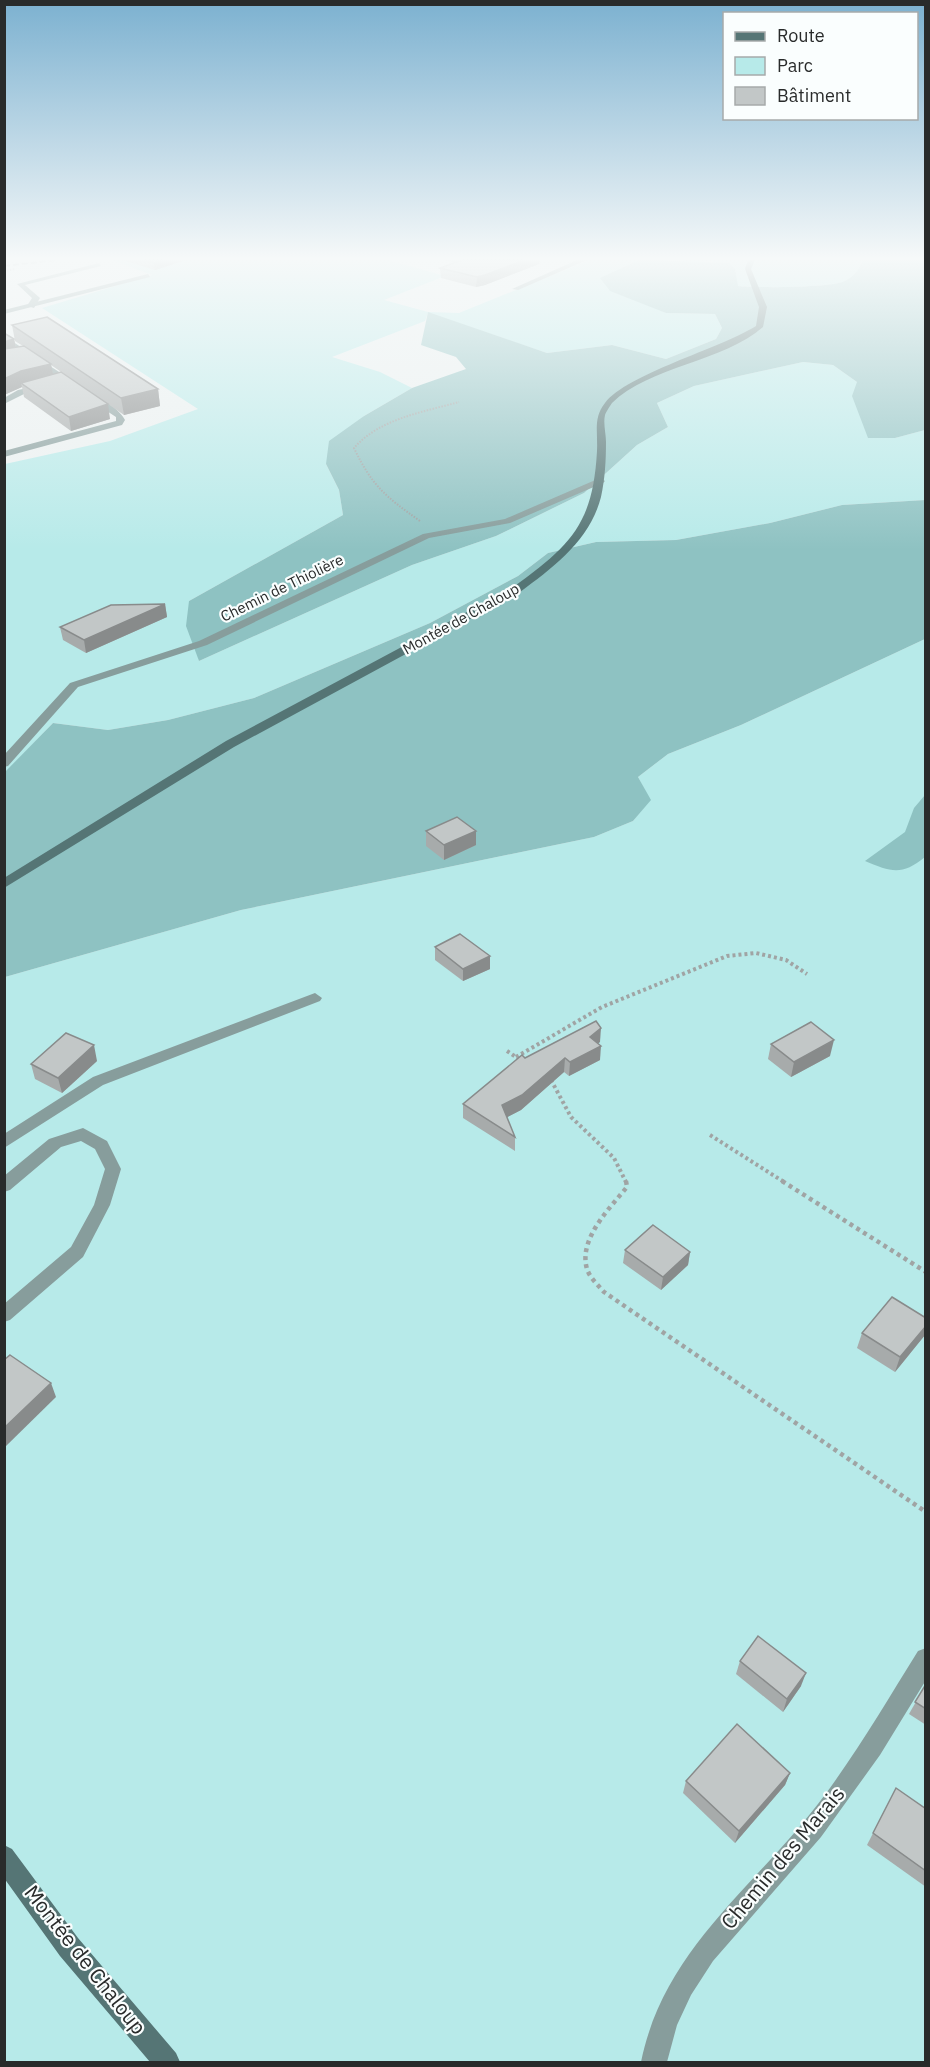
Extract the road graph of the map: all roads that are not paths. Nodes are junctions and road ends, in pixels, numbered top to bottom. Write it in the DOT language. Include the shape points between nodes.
graph roads {
  1 [pos="24,356"];
  2 [pos="32,356"];
  3 [pos="702,356"];
  4 [pos="13,359"];
  5 [pos="67,381"];
  6 [pos="4,402"];
  7 [pos="4,454"];
  8 [pos="600,481"];
  9 [pos="4,763"];
  10 [pos="4,884"];
  11 [pos="315,998"];
  12 [pos="4,1142"];
  13 [pos="4,1186"];
  14 [pos="4,1315"];
  15 [pos="926,1659"];
  16 [pos="4,1857"];
  17 [pos="167,2062"];
  18 [pos="654,2062"];
  1 -- 4 [label="street"];
  2 -- 5 [label="street"];
  3 -- 8 [label="main road, Montée de Chaloup" via="623,391 603,406"];
  5 -- 6 [label="street" via="27,390"];
  5 -- 7 [label="street" via="119,416 119,423"];
  8 -- 9 [label="street, Chemin de Thiolière" via="507,521 434,534 203,643 74,685"];
  8 -- 10 [label="main road, Montée de Chaloup" via="597,500 583,530 557,560 516,590 230,744"];
  11 -- 12 [label="street" via="98,1081"];
  13 -- 14 [label="street" via="55,1143 83,1134 101,1145 113,1169 102,1205 77,1252"];
  15 -- 18 [label="street, Chemin des Marais" via="838,1798 720,1932 681,1983"];
  16 -- 17 [label="main road, Montée de Chaloup" via="69,1947"];
}
